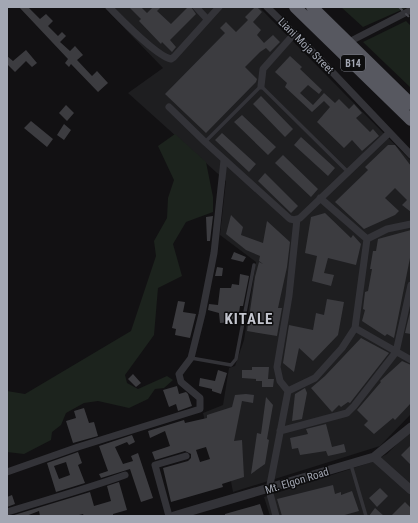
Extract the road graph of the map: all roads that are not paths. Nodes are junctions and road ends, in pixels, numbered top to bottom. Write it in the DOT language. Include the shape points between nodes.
graph roads {
  1 [pos="109,7"];
  2 [pos="196,7"];
  3 [pos="219,7"];
  4 [pos="267,7"];
  5 [pos="295,7"];
  6 [pos="312,7"];
  7 [pos="411,10"];
  8 [pos="207,19"];
  9 [pos="294,34"];
  10 [pos="343,46"];
  11 [pos="261,86"];
  12 [pos="411,104"];
  13 [pos="169,107"];
  14 [pos="411,120"];
  15 [pos="389,133"];
  16 [pos="204,142"];
  17 [pos="411,155"];
  18 [pos="224,160"];
  19 [pos="348,172"];
  20 [pos="320,198"];
  21 [pos="297,219"];
  22 [pos="411,224"];
  23 [pos="367,239"];
  24 [pos="254,265"];
  25 [pos="411,285"];
  26 [pos="356,328"];
  27 [pos="396,352"];
  28 [pos="191,358"];
  29 [pos="411,360"];
  30 [pos="288,391"];
  31 [pos="411,427"];
  32 [pos="280,431"];
  33 [pos="186,456"];
  34 [pos="374,457"];
  35 [pos="351,465"];
  36 [pos="7,472"];
  37 [pos="125,475"];
  38 [pos="268,490"];
  39 [pos="411,490"];
  40 [pos="7,512"];
  41 [pos="169,516"];
  42 [pos="174,516"];
  43 [pos="276,516"];
  44 [pos="366,516"];
  1 -- 8 [label="street" via="163,56 171,59"];
  2 -- 8 [label="street"];
  3 -- 8 [label="street"];
  4 -- 9 [label="street, Liani Moja Street"];
  5 -- 10 [label="highway, B14"];
  6 -- 10 [label="highway, B14"];
  7 -- 10 [label="street"];
  9 -- 11 [label="street" via="263,69"];
  9 -- 15 [label="street, Liani Moja Street"];
  10 -- 12 [label="highway, B14"];
  10 -- 14 [label="highway, B14"];
  11 -- 16 [label="lane"];
  11 -- 19 [label="lane"];
  13 -- 16 [label="street"];
  15 -- 17 [label="street, Liani Moja Street"];
  15 -- 19 [label="street"];
  16 -- 18 [label="street"];
  18 -- 21 [label="street" via="290,220"];
  18 -- 28 [label="street" via="214,253"];
  19 -- 20 [label="street"];
  20 -- 21 [label="street"];
  20 -- 23 [label="street"];
  21 -- 30 [label="street" via="289,296 277,367 280,381"];
  22 -- 23 [label="street" via="387,229"];
  23 -- 26 [label="street"];
  24 -- 28 [label="lane" via="236,360 231,365"];
  25 -- 27 [label="street"];
  26 -- 27 [label="street"];
  26 -- 30 [label="street" via="315,378"];
  27 -- 29 [label="street"];
  27 -- 32 [label="street" via="347,412"];
  28 -- 36 [label="street" via="180,374 180,382 200,398 200,408"];
  30 -- 32 [label="street"];
  31 -- 34 [label="street, Mt. Elgon Road"];
  32 -- 38 [label="street"];
  33 -- 41 [label="street" via="155,465"];
  34 -- 35 [label="street, Mt. Elgon Road"];
  34 -- 39 [label="street"];
  35 -- 38 [label="street, Mt. Elgon Road"];
  35 -- 44 [label="lane"];
  37 -- 40 [label="street"];
  38 -- 42 [label="street, Mt. Elgon Road"];
  38 -- 43 [label="street"];
}
